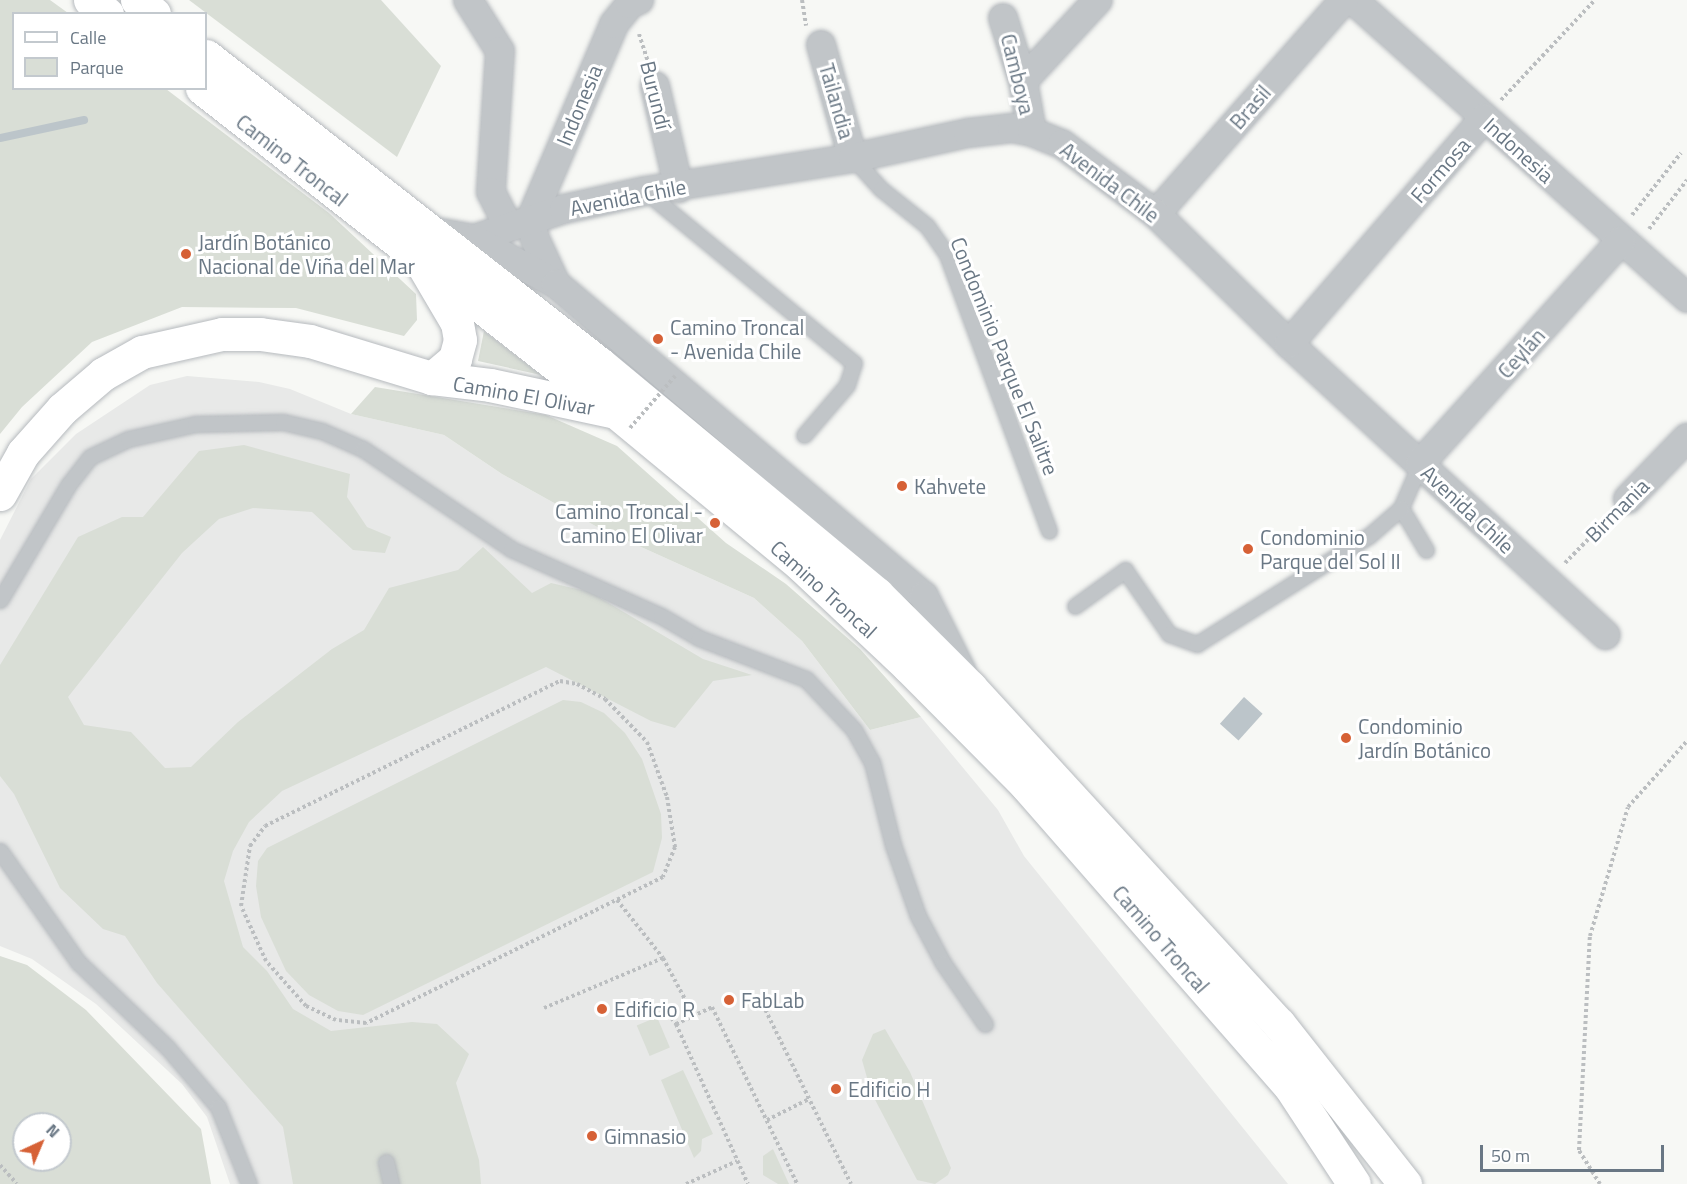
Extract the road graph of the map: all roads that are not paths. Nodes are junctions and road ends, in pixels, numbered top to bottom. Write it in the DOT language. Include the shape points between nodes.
graph roads {
  1 [pos="90,0"];
  2 [pos="137,0"];
  3 [pos="468,0"];
  4 [pos="1098,0"];
  5 [pos="1344,0"];
  6 [pos="1353,0"];
  7 [pos="634,2"];
  8 [pos="105,12"];
  9 [pos="152,12"];
  10 [pos="1003,18"];
  11 [pos="821,45"];
  12 [pos="207,57"];
  13 [pos="1023,81"];
  14 [pos="655,86"];
  15 [pos="205,90"];
  16 [pos="1484,118"];
  17 [pos="1032,132"];
  18 [pos="853,158"];
  19 [pos="678,188"];
  20 [pos="645,191"];
  21 [pos="1156,214"];
  22 [pos="519,222"];
  23 [pos="474,239"];
  24 [pos="1622,242"];
  25 [pos="426,247"];
  26 [pos="556,284"];
  27 [pos="1687,298"];
  28 [pos="1289,344"];
  29 [pos="432,378"];
  30 [pos="623,420"];
  31 [pos="804,435"];
  32 [pos="1687,438"];
  33 [pos="1420,464"];
  34 [pos="0,494"];
  35 [pos="1628,499"];
  36 [pos="1401,508"];
  37 [pos="1049,531"];
  38 [pos="1425,550"];
  39 [pos="0,600"];
  40 [pos="1075,606"];
  41 [pos="1605,635"];
  42 [pos="970,687"];
  43 [pos="0,851"];
  44 [pos="985,1024"];
  45 [pos="386,1162"];
  46 [pos="249,1184"];
  47 [pos="391,1184"];
  48 [pos="1354,1184"];
  49 [pos="1405,1184"];
  1 -- 8 [label="main road"];
  2 -- 9 [label="main road"];
  3 -- 22 [label="street, Camino Troncal" via="500,51 490,192"];
  4 -- 13 [label="street"];
  5 -- 21 [label="street, Brasil"];
  6 -- 16 [label="street, Indonesia"];
  7 -- 22 [label="street, Indonesia" via="614,24"];
  10 -- 13 [label="street, Camboya"];
  11 -- 18 [label="street, Tailandia"];
  12 -- 25 [label="main road, Camino Troncal"];
  13 -- 17 [label="street, Camboya"];
  14 -- 19 [label="street, Burundí"];
  15 -- 25 [label="main road, Camino Troncal"];
  16 -- 24 [label="street, Indonesia"];
  16 -- 28 [label="street, Formosa"];
  17 -- 18 [label="street, Avenida Chile" via="1012,128 968,133"];
  17 -- 21 [label="street, Avenida Chile" via="1062,144"];
  18 -- 19 [label="street, Avenida Chile"];
  18 -- 37 [label="lane, Condominio Parque El Salitre" via="881,189 927,226 947,255"];
  19 -- 20 [label="street, Avenida Chile"];
  20 -- 22 [label="street, Avenida Chile"];
  20 -- 31 [label="lane" via="854,363 847,386"];
  21 -- 28 [label="street, Avenida Chile"];
  22 -- 23 [label="street, Avenida Chile"];
  22 -- 26 [label="street, Camino Troncal" via="535,239"];
  23 -- 25 [label="street"];
  23 -- 26 [label="street, Camino Troncal"];
  24 -- 27 [label="street, Indonesia"];
  24 -- 33 [label="street, Ceylán"];
  25 -- 29 [label="main road, Camino El Olivar" via="457,323 460,340 455,359"];
  25 -- 30 [label="main road, Camino Troncal"];
  25 -- 42 [label="main road, Camino Troncal" via="600,364 861,581"];
  26 -- 42 [label="street, Camino Troncal" via="924,596"];
  28 -- 33 [label="street, Avenida Chile"];
  29 -- 30 [label="main road, Camino El Olivar" via="490,385"];
  29 -- 34 [label="main road, Camino El Olivar" via="310,341 260,334 180,340 142,352 104,374 70,402 23,453"];
  30 -- 48 [label="main road, Camino Troncal" via="802,566 1026,785 1289,1085"];
  32 -- 35 [label="street, Birmania"];
  33 -- 36 [label="lane"];
  33 -- 41 [label="street, Avenida Chile"];
  36 -- 38 [label="lane"];
  36 -- 40 [label="lane" via="1370,534 1197,644 1169,634 1125,570"];
  39 -- 44 [label="lane" via="69,484 90,457 128,438 195,424 262,422 321,431 353,444 511,549 661,616 699,638 806,679 854,730 872,762 893,845 918,916 943,963"];
  42 -- 49 [label="main road, Camino Troncal" via="1279,1024"];
  43 -- 46 [label="lane" via="78,962 167,1047 218,1107"];
  45 -- 47 [label="lane"];
}
